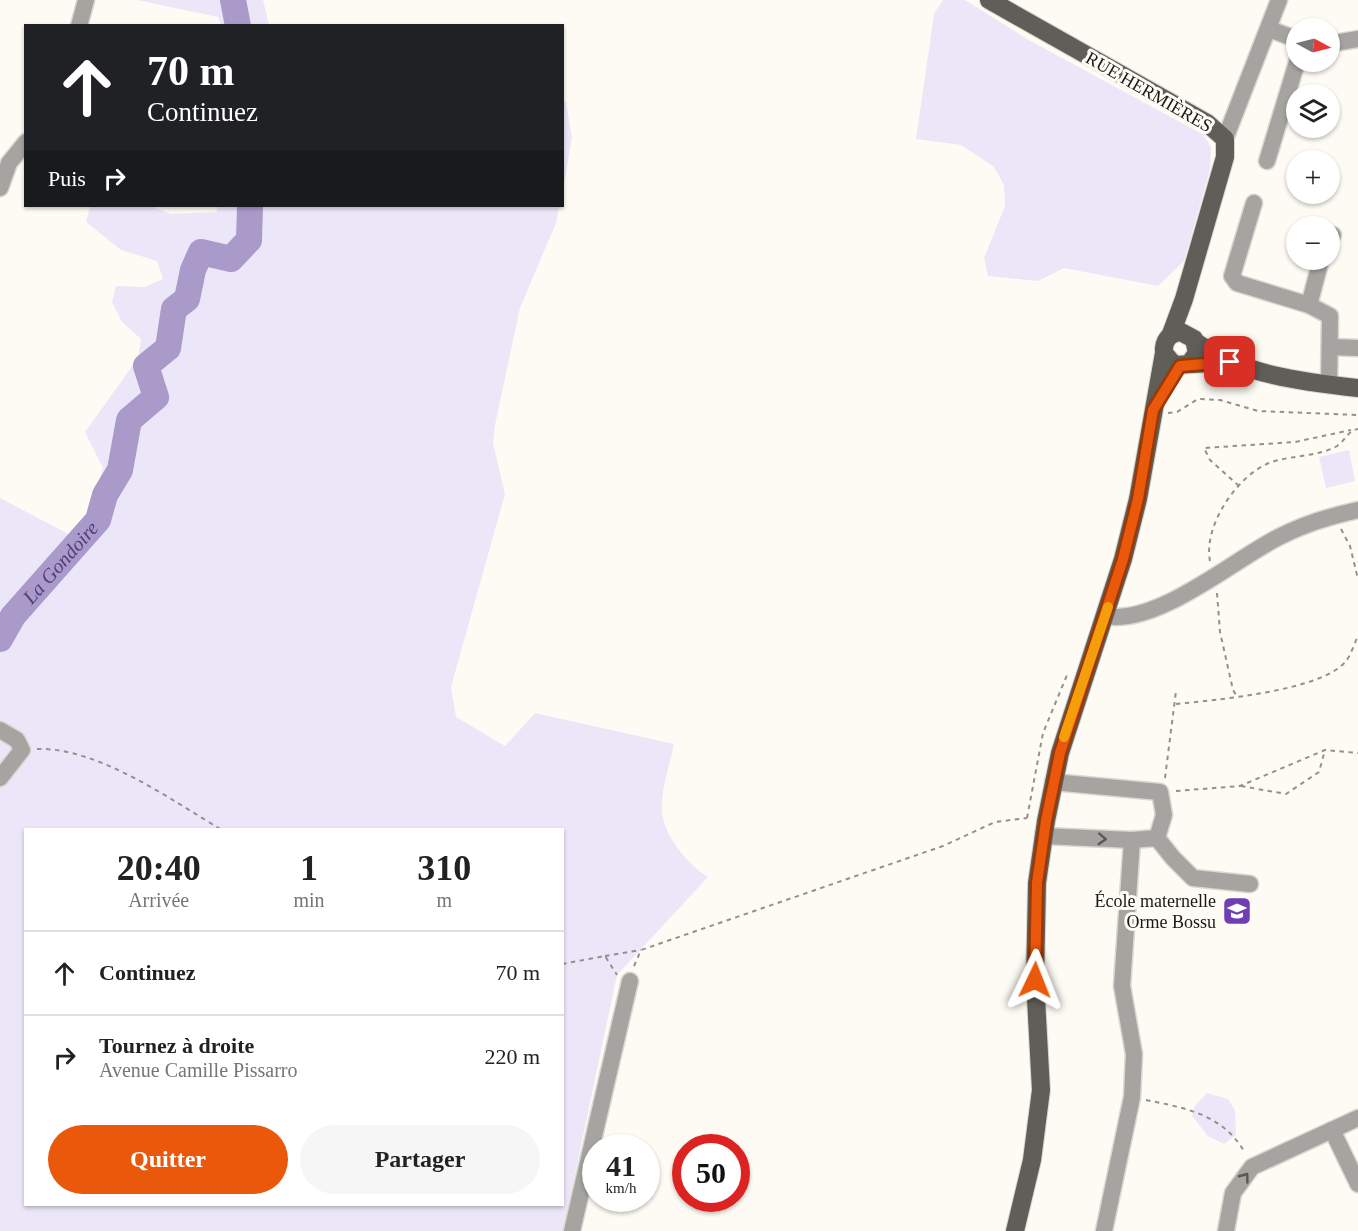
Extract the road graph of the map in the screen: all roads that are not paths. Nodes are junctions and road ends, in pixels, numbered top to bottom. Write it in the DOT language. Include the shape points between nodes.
graph roads {
  1 [pos="86,0"];
  2 [pos="989,0"];
  3 [pos="1279,0"];
  4 [pos="80,24"];
  5 [pos="1269,30"];
  6 [pos="1286,36"];
  7 [pos="1358,39"];
  8 [pos="1340,42"];
  9 [pos="1295,72"];
  10 [pos="1225,139"];
  11 [pos="24,144"];
  12 [pos="1267,161"];
  13 [pos="0,188"];
  14 [pos="1254,203"];
  15 [pos="1318,270"];
  16 [pos="1184,299"];
  17 [pos="1309,305"];
  18 [pos="1171,334"];
  19 [pos="1194,339"];
  20 [pos="1331,347"];
  21 [pos="1358,348"];
  22 [pos="1164,353"];
  23 [pos="1230,362"];
  24 [pos="1184,365"];
  25 [pos="1329,385"];
  26 [pos="1358,388"];
  27 [pos="1153,410"];
  28 [pos="1358,510"];
  29 [pos="1105,616"];
  30 [pos="3,731"];
  31 [pos="0,778"];
  32 [pos="1053,782"];
  33 [pos="1045,829"];
  34 [pos="1157,838"];
  35 [pos="1132,840"];
  36 [pos="1250,884"];
  37 [pos="630,981"];
  38 [pos="1358,1118"];
  39 [pos="1332,1130"];
  40 [pos="1358,1184"];
  41 [pos="572,1231"];
  42 [pos="1015,1231"];
  43 [pos="1104,1231"];
  44 [pos="1226,1231"];
  1 -- 4 [label="street"];
  2 -- 10 [label="main road, RUE HERMIÈRES" via="1207,123"];
  3 -- 5 [label="street"];
  5 -- 6 [label="street"];
  5 -- 10 [label="street"];
  7 -- 8 [label="street"];
  9 -- 12 [label="street"];
  10 -- 16 [label="main road, RUE HERMIÈRES" via="1225,157"];
  11 -- 13 [label="street" via="9,163"];
  14 -- 17 [label="street" via="1232,276 1237,283"];
  15 -- 17 [label="street"];
  16 -- 18 [label="main road, RUE HERMIÈRES"];
  16 -- 19 [label="main road"];
  17 -- 20 [label="street" via="1330,316"];
  18 -- 19 [label="main road" via="1181,332"];
  18 -- 22 [label="main road" via="1164,342"];
  19 -- 23 [label="main road"];
  19 -- 24 [label="main road" via="1196,357"];
  20 -- 21 [label="street"];
  20 -- 25 [label="street"];
  22 -- 24 [label="main road" via="1170,362"];
  22 -- 27 [label="main road"];
  23 -- 24 [label="main road"];
  23 -- 25 [label="main road"];
  24 -- 27 [label="main road"];
  25 -- 26 [label="main road"];
  27 -- 29 [label="main road" via="1138,499"];
  28 -- 29 [label="street" via="1334,515 1279,537 1146,612 1128,617"];
  29 -- 32 [label="main road"];
  30 -- 31 [label="street" via="17,740 22,750"];
  32 -- 33 [label="main road"];
  32 -- 34 [label="street" via="1160,792 1164,815"];
  33 -- 35 [label="street, one-way"];
  33 -- 42 [label="main road" via="1037,883 1035,980 1041,1090 1032,1160"];
  34 -- 35 [label="street"];
  34 -- 36 [label="street" via="1193,878"];
  35 -- 43 [label="street" via="1122,986 1134,1054 1132,1097"];
  37 -- 41 [label="street"];
  38 -- 39 [label="street"];
  39 -- 40 [label="street"];
  44 -- 39 [label="street, one-way" via="1233,1193 1252,1167"];
}
